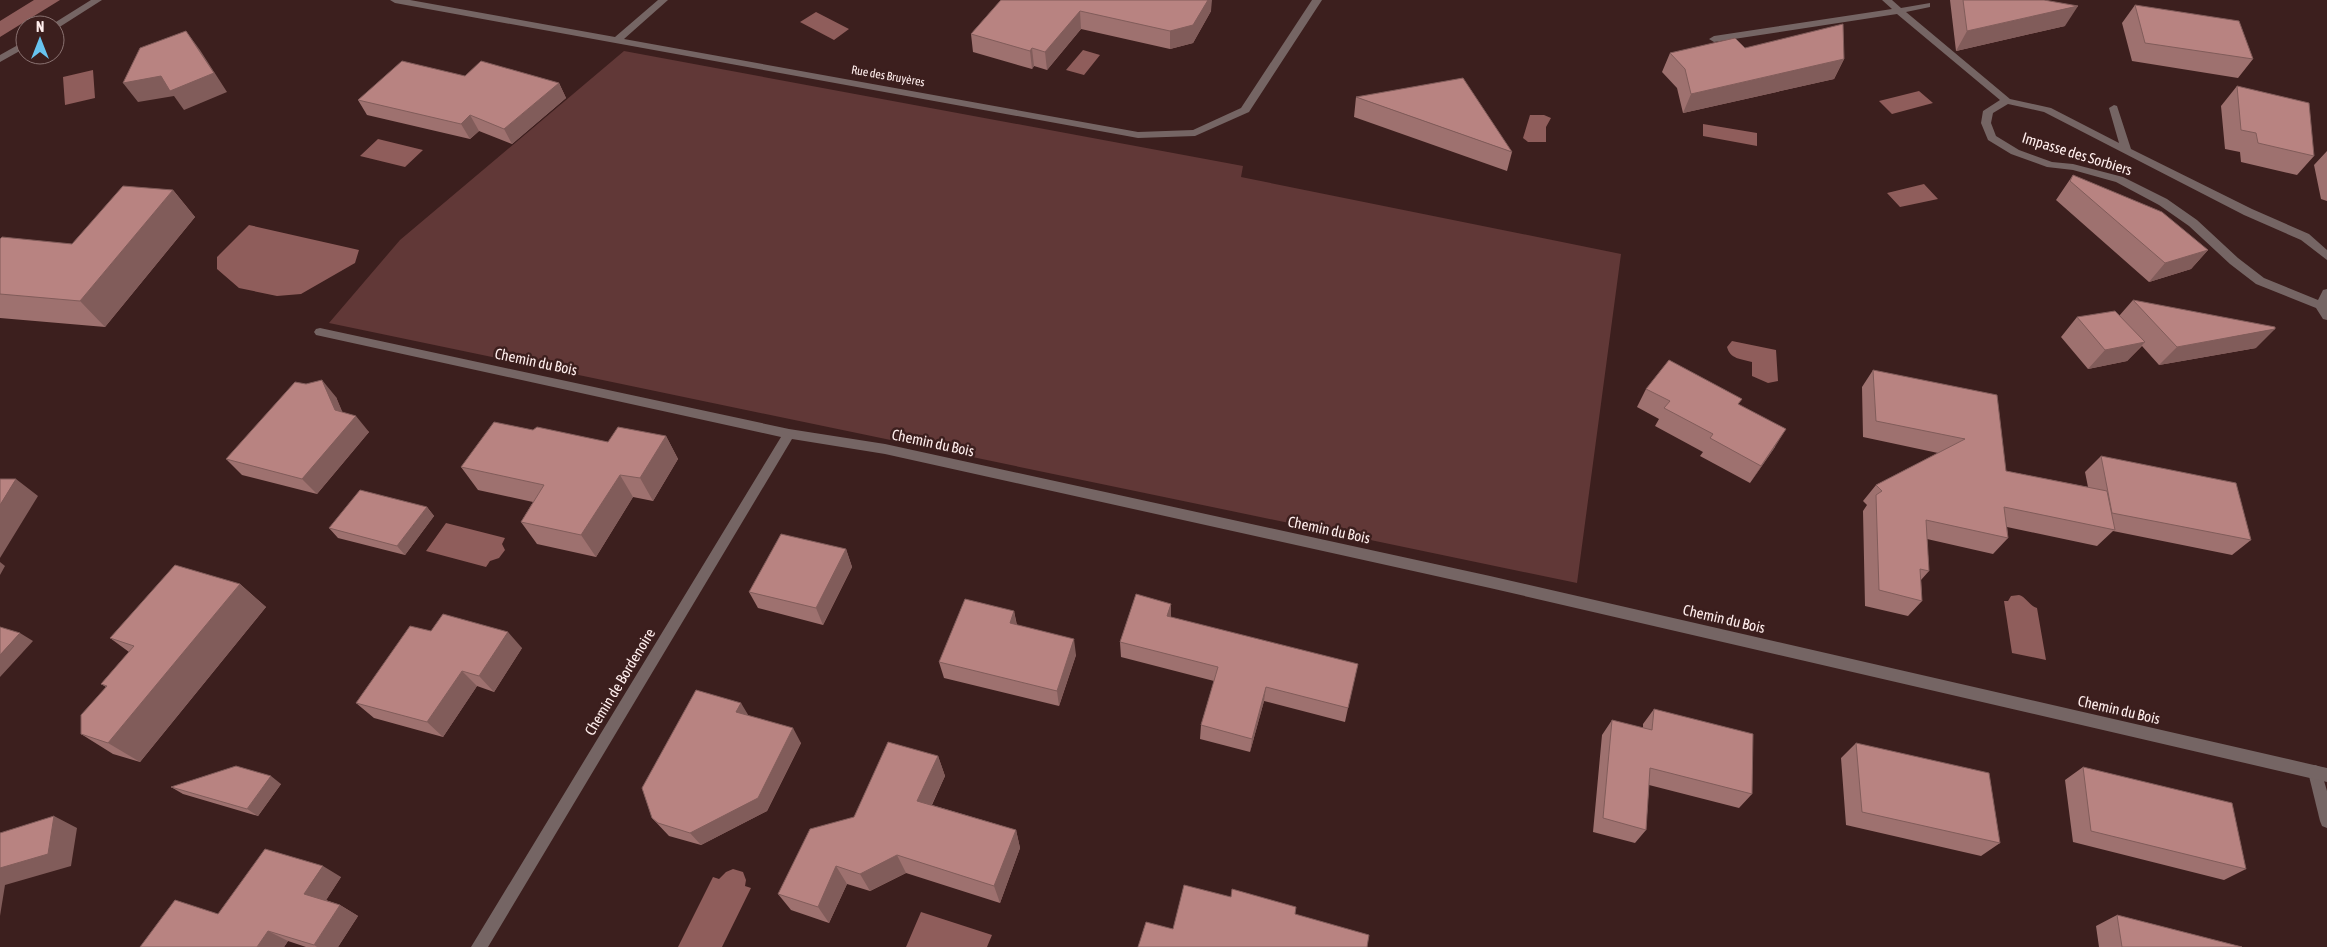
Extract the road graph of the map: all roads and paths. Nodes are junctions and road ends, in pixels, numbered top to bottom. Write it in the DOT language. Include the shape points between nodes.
graph roads {
  1 [pos="97,0"];
  2 [pos="394,0"];
  3 [pos="663,0"];
  4 [pos="1317,0"];
  5 [pos="1886,0"];
  6 [pos="1926,5"];
  7 [pos="1899,11"];
  8 [pos="65,20"];
  9 [pos="618,39"];
  10 [pos="1714,39"];
  11 [pos="15,50"];
  12 [pos="0,59"];
  13 [pos="2007,101"];
  14 [pos="2114,108"];
  15 [pos="2128,151"];
  16 [pos="2327,256"];
  17 [pos="2327,293"];
  18 [pos="2320,305"];
  19 [pos="2327,316"];
  20 [pos="320,332"];
  21 [pos="789,434"];
  22 [pos="2321,774"];
  23 [pos="2327,821"];
  24 [pos="478,947"];
  1 -- 8 [label="street"];
  2 -- 9 [label="street, Rue des Bruyères"];
  3 -- 9 [label="street"];
  4 -- 9 [label="street, Rue des Bruyères" via="1245,110 1195,133 1138,135"];
  5 -- 7 [label="street, Impasse des Sorbiers"];
  6 -- 7 [label="street"];
  7 -- 10 [label="street"];
  7 -- 13 [label="street, Impasse des Sorbiers"];
  11 -- 12 [label="street"];
  13 -- 15 [label="street, Impasse des Sorbiers" via="2047,110"];
  13 -- 18 [label="street, Impasse des Sorbiers" via="1988,110 1986,123 1992,138 2014,152 2051,165 2073,167 2119,180 2163,202 2193,223 2260,281"];
  14 -- 15 [label="street"];
  15 -- 16 [label="street, Impasse des Sorbiers" via="2305,237"];
  17 -- 18 [label="street"];
  18 -- 19 [label="street"];
  20 -- 21 [label="street, Chemin du Bois"];
  21 -- 22 [label="street, Chemin du Bois" via="885,449 1461,575"];
  21 -- 24 [label="street, Chemin de Bordenoire"];
  22 -- 23 [label="street"];
}
